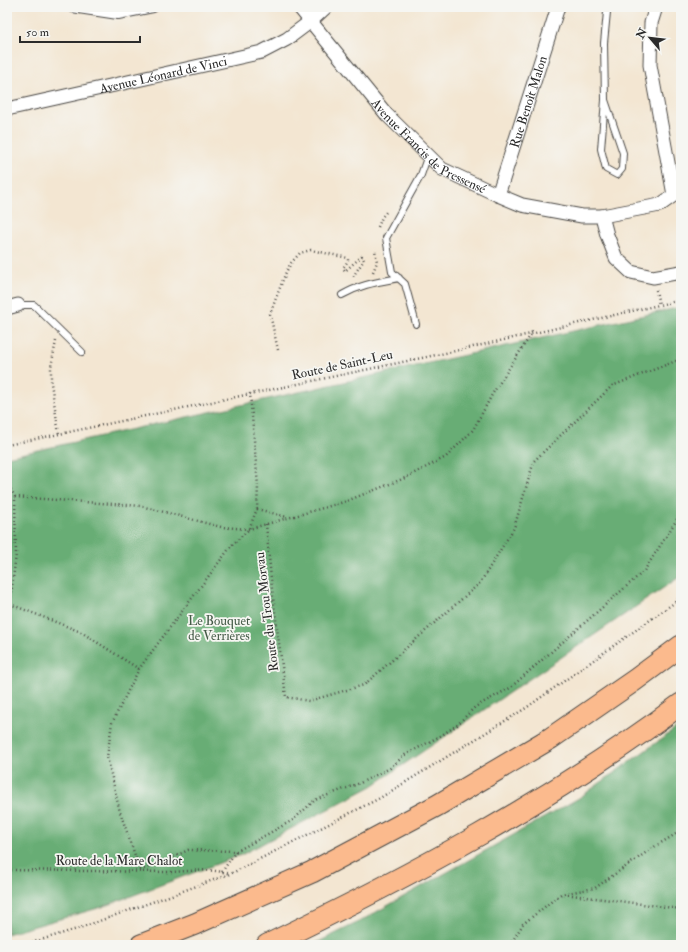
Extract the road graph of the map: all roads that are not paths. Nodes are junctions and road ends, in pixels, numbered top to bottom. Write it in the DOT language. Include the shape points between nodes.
graph roads {
  1 [pos="72,7"];
  2 [pos="154,7"];
  3 [pos="299,7"];
  4 [pos="326,7"];
  5 [pos="558,7"];
  6 [pos="608,7"];
  7 [pos="656,7"];
  8 [pos="311,21"];
  9 [pos="604,100"];
  10 [pos="7,109"];
  11 [pos="428,155"];
  12 [pos="498,195"];
  13 [pos="602,216"];
  14 [pos="681,272"];
  15 [pos="399,278"];
  16 [pos="342,295"];
  17 [pos="13,306"];
  18 [pos="416,324"];
  19 [pos="82,352"];
  20 [pos="681,646"];
  21 [pos="681,704"];
  22 [pos="141,945"];
  23 [pos="267,945"];
  1 -- 2 [label="street" via="118,14"];
  3 -- 8 [label="street, Avenue Francis de Pressensé"];
  4 -- 8 [label="street, Avenue Léonard de Vinci"];
  5 -- 12 [label="street, Rue Benoît Malon"];
  6 -- 9 [label="lane" via="604,43"];
  7 -- 13 [label="street, Avenue Francis de Pressensé" via="651,24 650,65 674,195 660,205"];
  8 -- 10 [label="street, Avenue Léonard de Vinci" via="287,39 262,52"];
  8 -- 11 [label="street, Avenue Francis de Pressensé" via="387,115"];
  9 -- 9 [label="lane" via="623,153 622,169 617,175 606,169 601,149"];
  11 -- 12 [label="street, Avenue Francis de Pressensé" via="442,169"];
  11 -- 15 [label="lane" via="421,175 386,238 392,272"];
  12 -- 13 [label="street, Avenue Francis de Pressensé" via="540,209 582,216"];
  13 -- 14 [label="street" via="616,258 631,272 653,277"];
  15 -- 16 [label="lane" via="368,283"];
  15 -- 18 [label="lane" via="405,284"];
  17 -- 19 [label="lane" via="34,305"];
  20 -- 22 [label="highway" via="551,738 438,805 312,872"];
  21 -- 23 [label="highway" via="570,781 456,848 346,907"];
}
